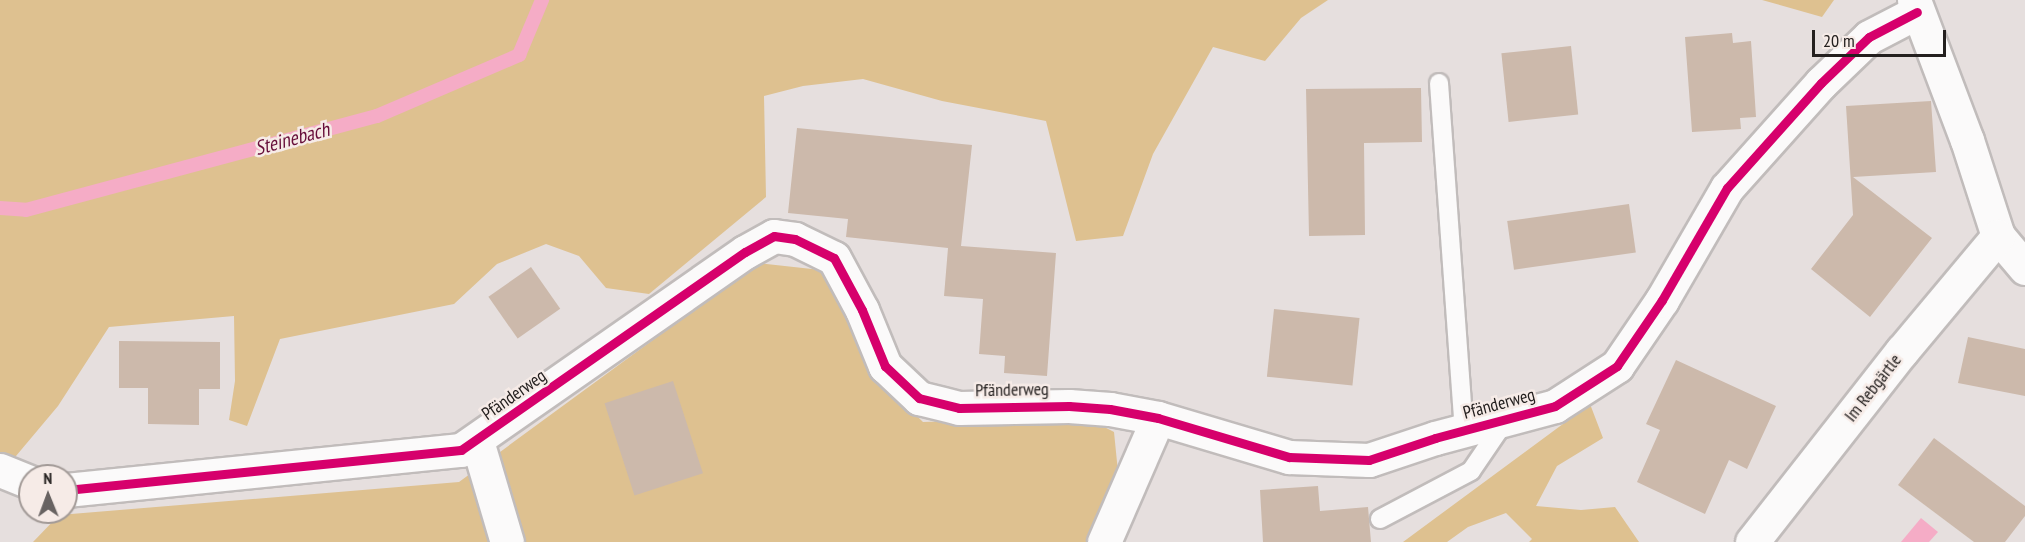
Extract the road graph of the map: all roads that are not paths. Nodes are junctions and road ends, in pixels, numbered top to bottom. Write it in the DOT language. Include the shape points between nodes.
graph roads {
  1 [pos="1915,6"];
  2 [pos="1439,84"];
  3 [pos="1998,236"];
  4 [pos="2025,268"];
  5 [pos="1158,418"];
  6 [pos="1506,420"];
  7 [pos="1464,430"];
  8 [pos="477,441"];
  9 [pos="0,470"];
  10 [pos="18,477"];
  11 [pos="78,489"];
  12 [pos="1380,519"];
  13 [pos="507,542"];
  14 [pos="1104,542"];
  15 [pos="1752,542"];
  1 -- 3 [label="street" via="1967,140"];
  1 -- 6 [label="street, Pfänderweg" via="1869,37 1821,83 1727,188 1662,300 1617,366 1555,406"];
  2 -- 7 [label="lane"];
  3 -- 4 [label="street"];
  3 -- 15 [label="street, Im Rebgärtle"];
  5 -- 7 [label="street, Pfänderweg" via="1289,457 1369,460"];
  5 -- 8 [label="street, Pfänderweg" via="1069,406 959,408 919,398 885,366 862,310 834,258 795,239 774,236"];
  5 -- 14 [label="street"];
  6 -- 7 [label="street, Pfänderweg"];
  6 -- 12 [label="lane" via="1471,471"];
  8 -- 11 [label="street, Pfänderweg" via="461,450"];
  8 -- 13 [label="street, Pfänderweg"];
  9 -- 10 [label="street"];
}
